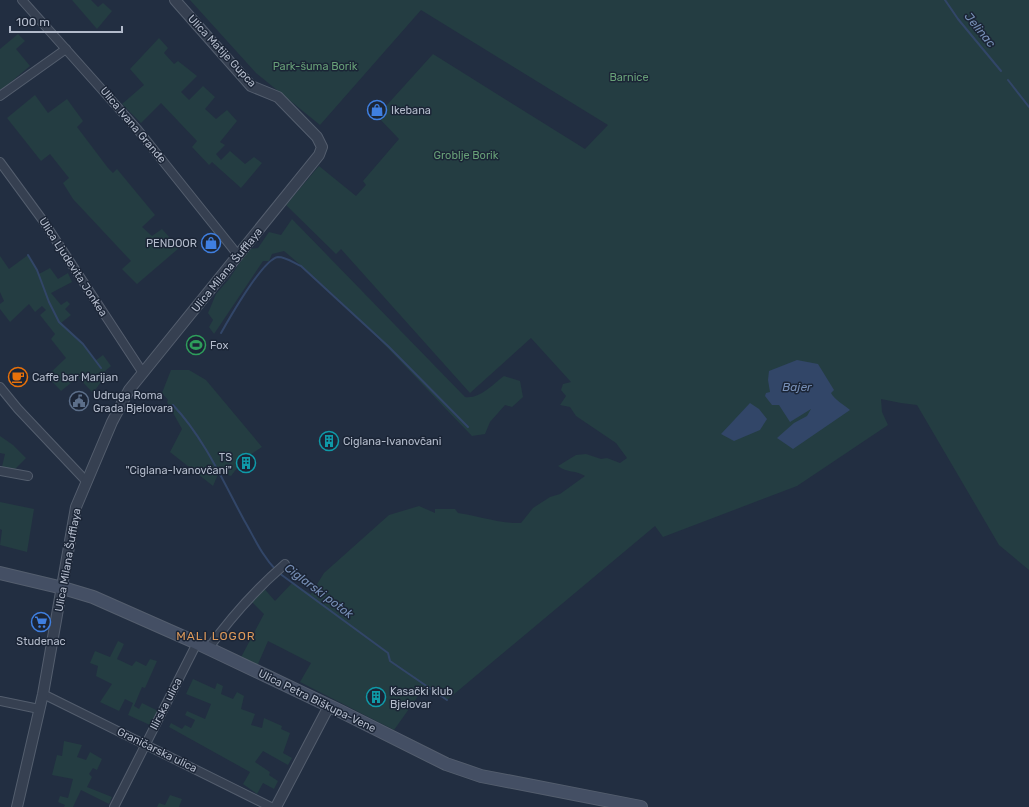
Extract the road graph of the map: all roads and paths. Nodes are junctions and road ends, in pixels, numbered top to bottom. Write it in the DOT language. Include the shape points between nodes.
graph roads {
  1 [pos="22,0"];
  2 [pos="175,0"];
  3 [pos="66,49"];
  4 [pos="0,96"];
  5 [pos="322,147"];
  6 [pos="0,162"];
  7 [pos="238,256"];
  8 [pos="142,374"];
  9 [pos="0,387"];
  10 [pos="0,471"];
  11 [pos="28,476"];
  12 [pos="87,482"];
  13 [pos="285,564"];
  14 [pos="0,573"];
  15 [pos="63,588"];
  16 [pos="197,643"];
  17 [pos="208,649"];
  18 [pos="43,694"];
  19 [pos="0,701"];
  20 [pos="329,706"];
  21 [pos="39,709"];
  22 [pos="146,745"];
  23 [pos="17,807"];
  24 [pos="114,807"];
  25 [pos="271,807"];
  26 [pos="276,807"];
  27 [pos="641,807"];
  1 -- 3 [label="street, Ulica Ivana Granđe"];
  2 -- 5 [label="street, Ulica Matije Gupca" via="252,86 278,97 317,137"];
  3 -- 4 [label="street"];
  3 -- 7 [label="street, Ulica Ivana Granđe" via="138,130"];
  5 -- 7 [label="street, Ulica Milana Šufflaya" via="319,156"];
  6 -- 8 [label="street, Ulica Ljudevita Jonkea" via="44,222"];
  7 -- 8 [label="street, Ulica Milana Šufflaya"];
  8 -- 12 [label="street, Ulica Milana Šufflaya" via="129,390 112,422"];
  9 -- 12 [label="street"];
  10 -- 11 [label="street"];
  12 -- 15 [label="street, Ulica Milana Šufflaya" via="76,507"];
  13 -- 17 [label="street" via="230,618"];
  14 -- 15 [label="main road, Ulica Petra Biškupa-Vene"];
  15 -- 16 [label="main road, Ulica Petra Biškupa-Vene" via="93,597"];
  15 -- 18 [label="street, Ulica Milana Šufflaya"];
  16 -- 17 [label="main road, Ulica Petra Biškupa-Vene"];
  16 -- 22 [label="street, Ilirska ulica"];
  17 -- 20 [label="main road, Ulica Petra Biškupa-Vene"];
  18 -- 21 [label="street, Ulica Milana Šufflaya"];
  18 -- 22 [label="street, Graničarska ulica"];
  19 -- 21 [label="street"];
  20 -- 26 [label="street"];
  20 -- 27 [label="main road, Ulica Petra Biškupa-Vene" via="446,764 481,776"];
  21 -- 23 [label="street, Ulica Milana Šufflaya"];
  22 -- 24 [label="street, Ilirska ulica"];
  22 -- 25 [label="street, Graničarska ulica"];
}
